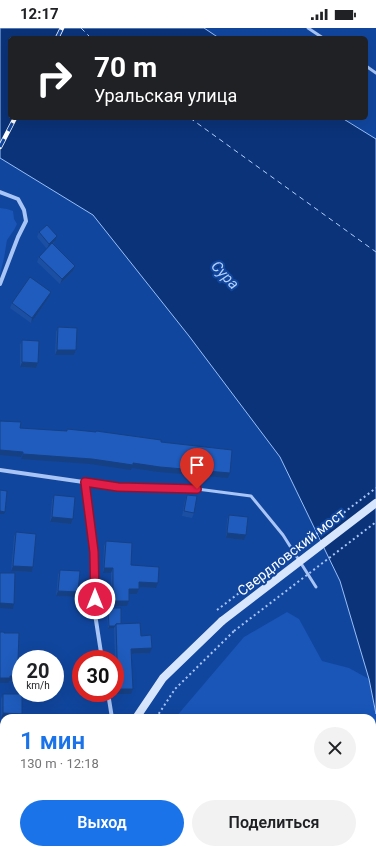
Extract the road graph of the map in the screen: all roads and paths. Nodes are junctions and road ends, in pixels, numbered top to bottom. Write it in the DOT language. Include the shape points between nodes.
graph roads {
  1 [pos="308,28"];
  2 [pos="320,36"];
  3 [pos="0,192"];
  4 [pos="0,284"];
  5 [pos="0,470"];
  6 [pos="85,482"];
  7 [pos="118,487"];
  8 [pos="376,488"];
  9 [pos="376,503"];
  10 [pos="376,522"];
  11 [pos="316,588"];
  12 [pos="217,610"];
  13 [pos="101,650"];
  14 [pos="109,702"];
  15 [pos="111,714"];
  16 [pos="139,714"];
  17 [pos="159,714"];
  1 -- 2 [label="lane"];
  3 -- 4 [label="street" via="18,199 26,221"];
  5 -- 6 [label="street"];
  6 -- 7 [label="street"];
  6 -- 13 [label="street" via="94,552 95,614"];
  7 -- 11 [label="lane" via="197,489 251,496 283,535"];
  8 -- 12 [label="path, bridge"];
  9 -- 16 [label="main road, Свердловский мост, bridge" via="222,621 163,678"];
  10 -- 17 [label="path, bridge" via="234,631 175,688"];
  14 -- 15 [label="street"];
}
